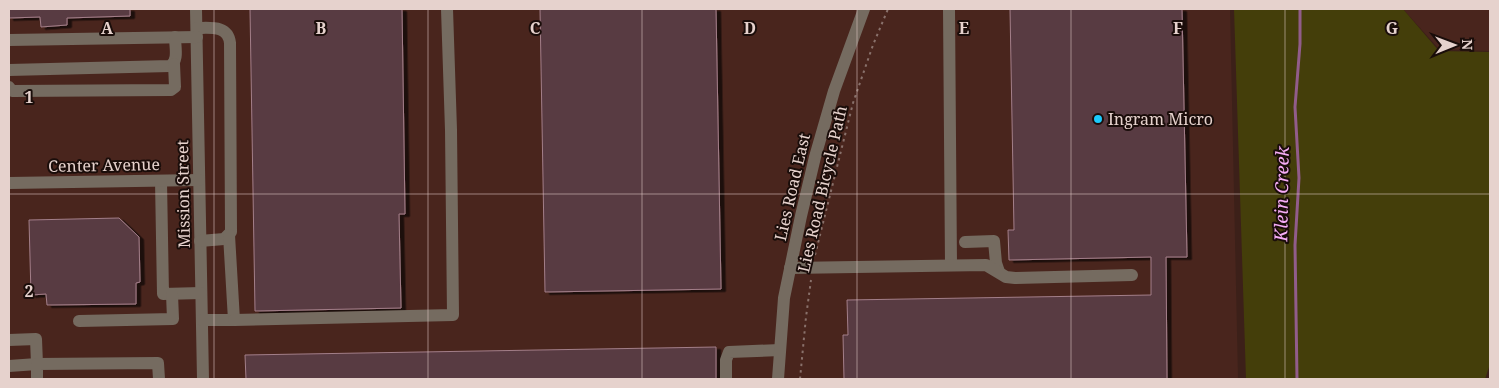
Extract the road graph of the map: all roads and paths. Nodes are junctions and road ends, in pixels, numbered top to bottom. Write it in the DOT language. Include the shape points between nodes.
graph roads {
  1 [pos="196,9"];
  2 [pos="447,9"];
  3 [pos="864,9"];
  4 [pos="888,9"];
  5 [pos="948,9"];
  6 [pos="197,32"];
  7 [pos="175,37"];
  8 [pos="9,40"];
  9 [pos="174,64"];
  10 [pos="9,70"];
  11 [pos="9,88"];
  12 [pos="161,180"];
  13 [pos="199,180"];
  14 [pos="9,183"];
  15 [pos="229,235"];
  16 [pos="200,240"];
  17 [pos="965,242"];
  18 [pos="951,265"];
  19 [pos="790,268"];
  20 [pos="813,268"];
  21 [pos="999,272"];
  22 [pos="1132,275"];
  23 [pos="172,294"];
  24 [pos="201,294"];
  25 [pos="202,320"];
  26 [pos="234,320"];
  27 [pos="79,321"];
  28 [pos="9,340"];
  29 [pos="780,350"];
  30 [pos="36,364"];
  31 [pos="9,366"];
  32 [pos="37,379"];
  33 [pos="158,379"];
  34 [pos="203,379"];
  35 [pos="726,379"];
  36 [pos="778,379"];
  37 [pos="800,379"];
  1 -- 6 [label="street, Mission Street"];
  2 -- 26 [label="street" via="452,315"];
  3 -- 19 [label="street, Lies Road East" via="834,91 815,157"];
  4 -- 20 [label="path, Lies Road Bicycle Path" via="853,103"];
  5 -- 18 [label="street"];
  6 -- 7 [label="street"];
  6 -- 13 [label="street, Mission Street"];
  6 -- 15 [label="street" via="221,29 229,38 232,225"];
  7 -- 8 [label="street"];
  7 -- 9 [label="street"];
  9 -- 10 [label="street"];
  9 -- 11 [label="street" via="175,86 170,90 12,92"];
  12 -- 13 [label="street, Center Avenue"];
  12 -- 14 [label="street, Center Avenue"];
  12 -- 23 [label="street" via="163,294"];
  13 -- 16 [label="street, Mission Street"];
  15 -- 16 [label="street" via="224,239"];
  15 -- 26 [label="street"];
  16 -- 24 [label="street, Mission Street"];
  17 -- 21 [label="street" via="994,241"];
  18 -- 20 [label="street"];
  18 -- 21 [label="street" via="986,264"];
  19 -- 20 [label="street"];
  19 -- 29 [label="street, Lies Road East"];
  20 -- 37 [label="path, Lies Road Bicycle Path"];
  21 -- 22 [label="street" via="1015,278"];
  23 -- 24 [label="street"];
  23 -- 27 [label="street" via="173,319"];
  24 -- 25 [label="street, Mission Street"];
  25 -- 26 [label="street"];
  25 -- 34 [label="street, Mission Street"];
  28 -- 30 [label="street" via="36,339"];
  29 -- 35 [label="street" via="729,352"];
  29 -- 36 [label="street, Lies Road East"];
  30 -- 31 [label="street"];
  30 -- 32 [label="street"];
  30 -- 33 [label="street" via="158,363"];
}
